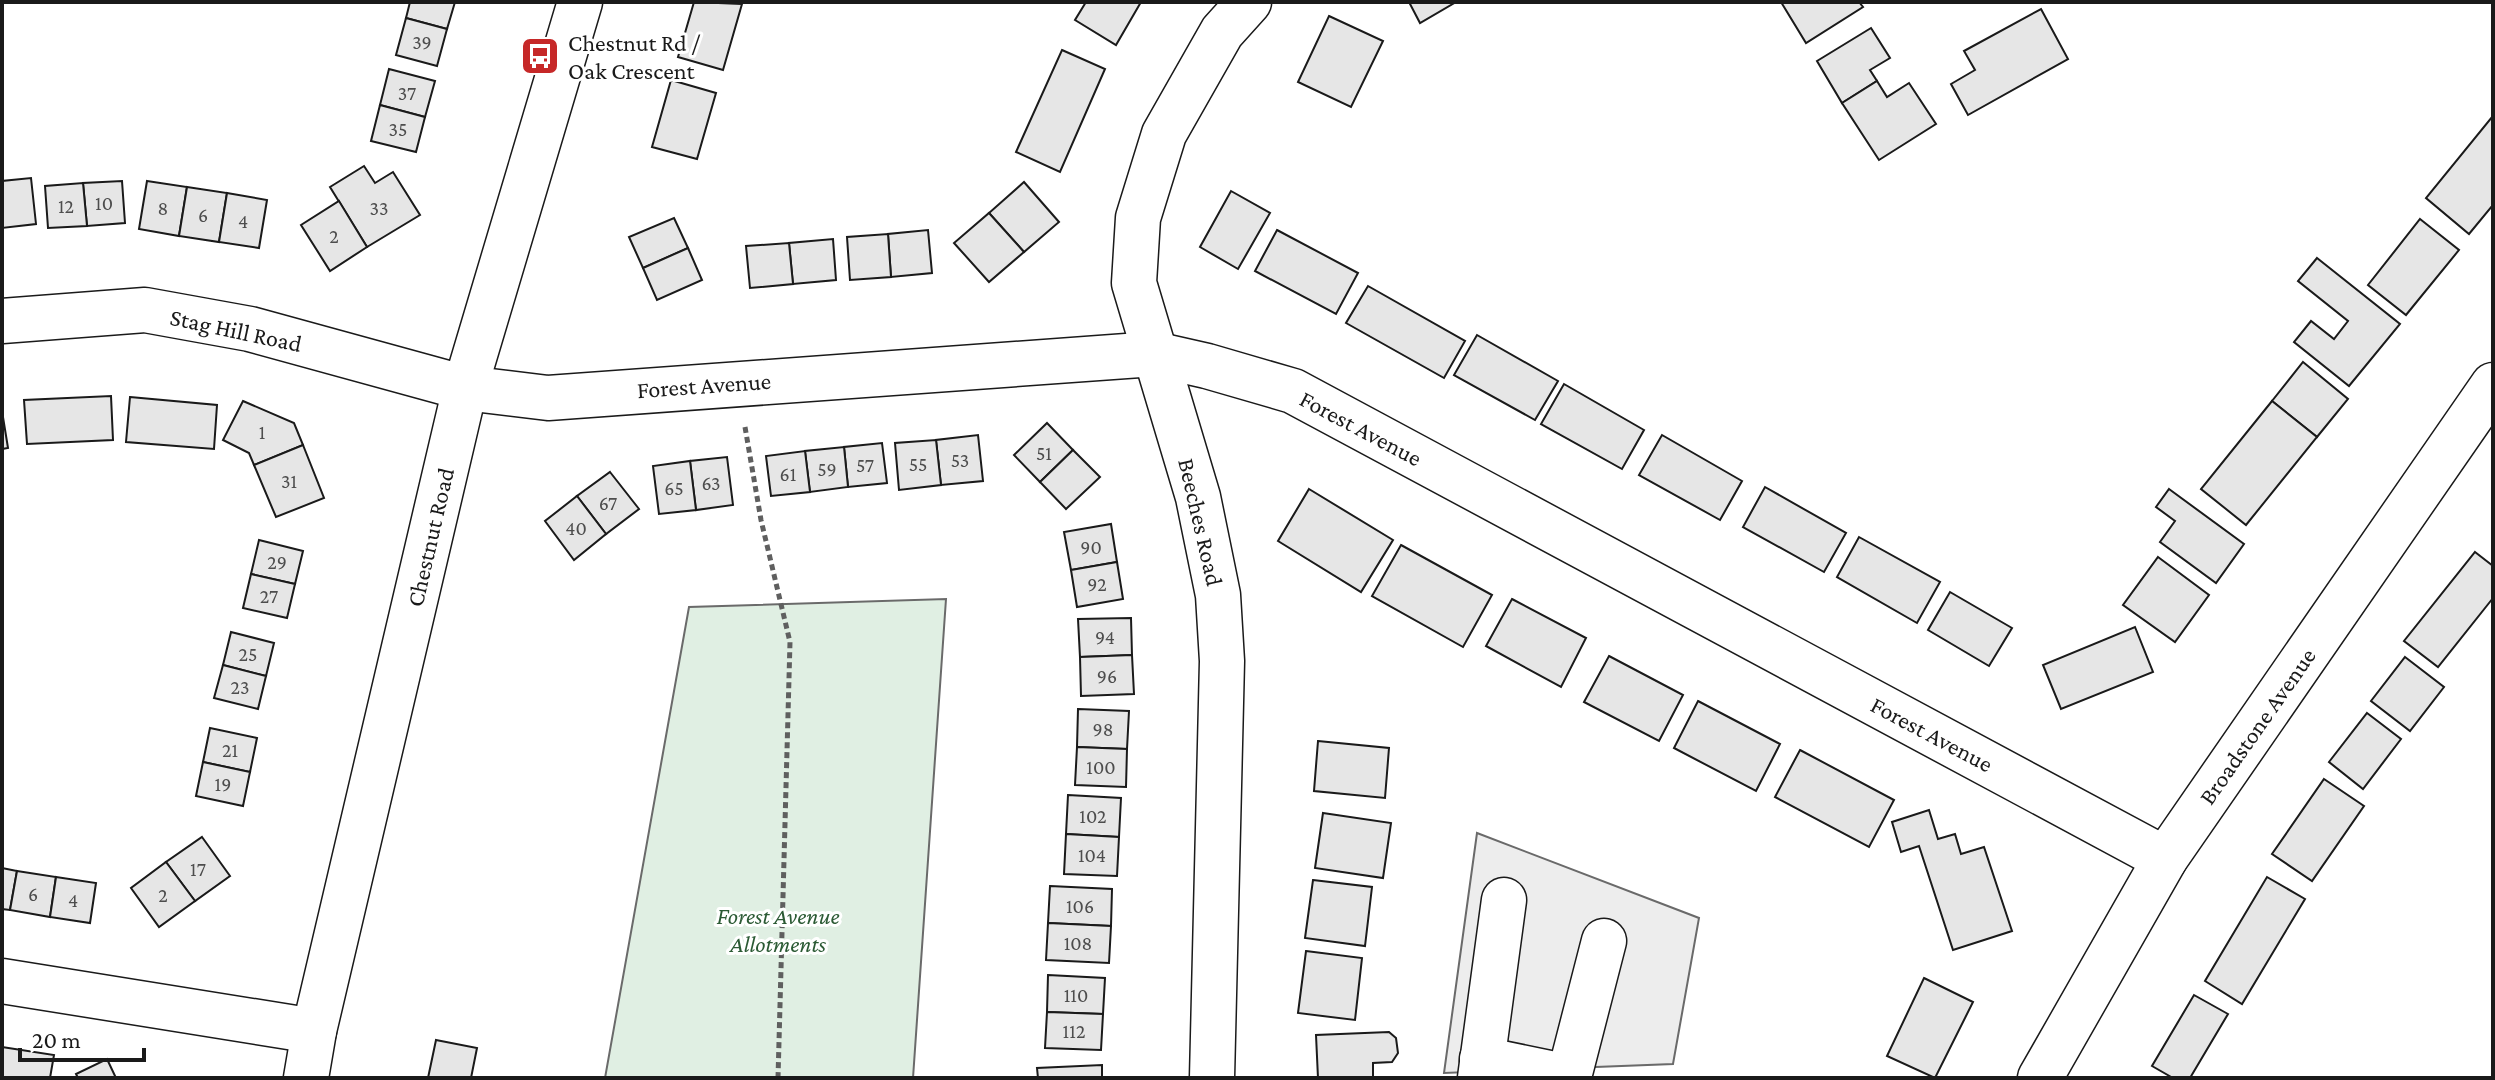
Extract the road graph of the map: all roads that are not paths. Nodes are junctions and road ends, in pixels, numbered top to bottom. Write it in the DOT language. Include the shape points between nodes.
graph roads {
  1 [pos="580,2"];
  2 [pos="1249,2"];
  3 [pos="2,321"];
  4 [pos="1154,354"];
  5 [pos="2493,385"];
  6 [pos="465,388"];
  7 [pos="2165,859"];
  8 [pos="1504,900"];
  9 [pos="1604,941"];
  10 [pos="2,981"];
  11 [pos="314,1031"];
  12 [pos="1481,1068"];
  13 [pos="306,1078"];
  14 [pos="1212,1078"];
  15 [pos="2040,1078"];
  1 -- 6 [label="street, Chestnut Road"];
  2 -- 4 [label="street, Beeches Road" via="1222,32 1164,134 1138,218 1134,283"];
  3 -- 6 [label="street, Stag Hill Road" via="145,310 250,329"];
  4 -- 6 [label="street, Forest Avenue" via="548,398"];
  4 -- 7 [label="street, Forest Avenue" via="1293,391"];
  4 -- 14 [label="street, Beeches Road" via="1198,497 1218,595 1222,661"];
  5 -- 7 [label="street, Broadstone Avenue"];
  6 -- 11 [label="street, Chestnut Road"];
  7 -- 15 [label="street, Broadstone Avenue"];
  8 -- 12 [label="street"];
  9 -- 12 [label="street" via="1569,1077"];
  10 -- 11 [label="street"];
  11 -- 13 [label="street, Chestnut Road"];
}
